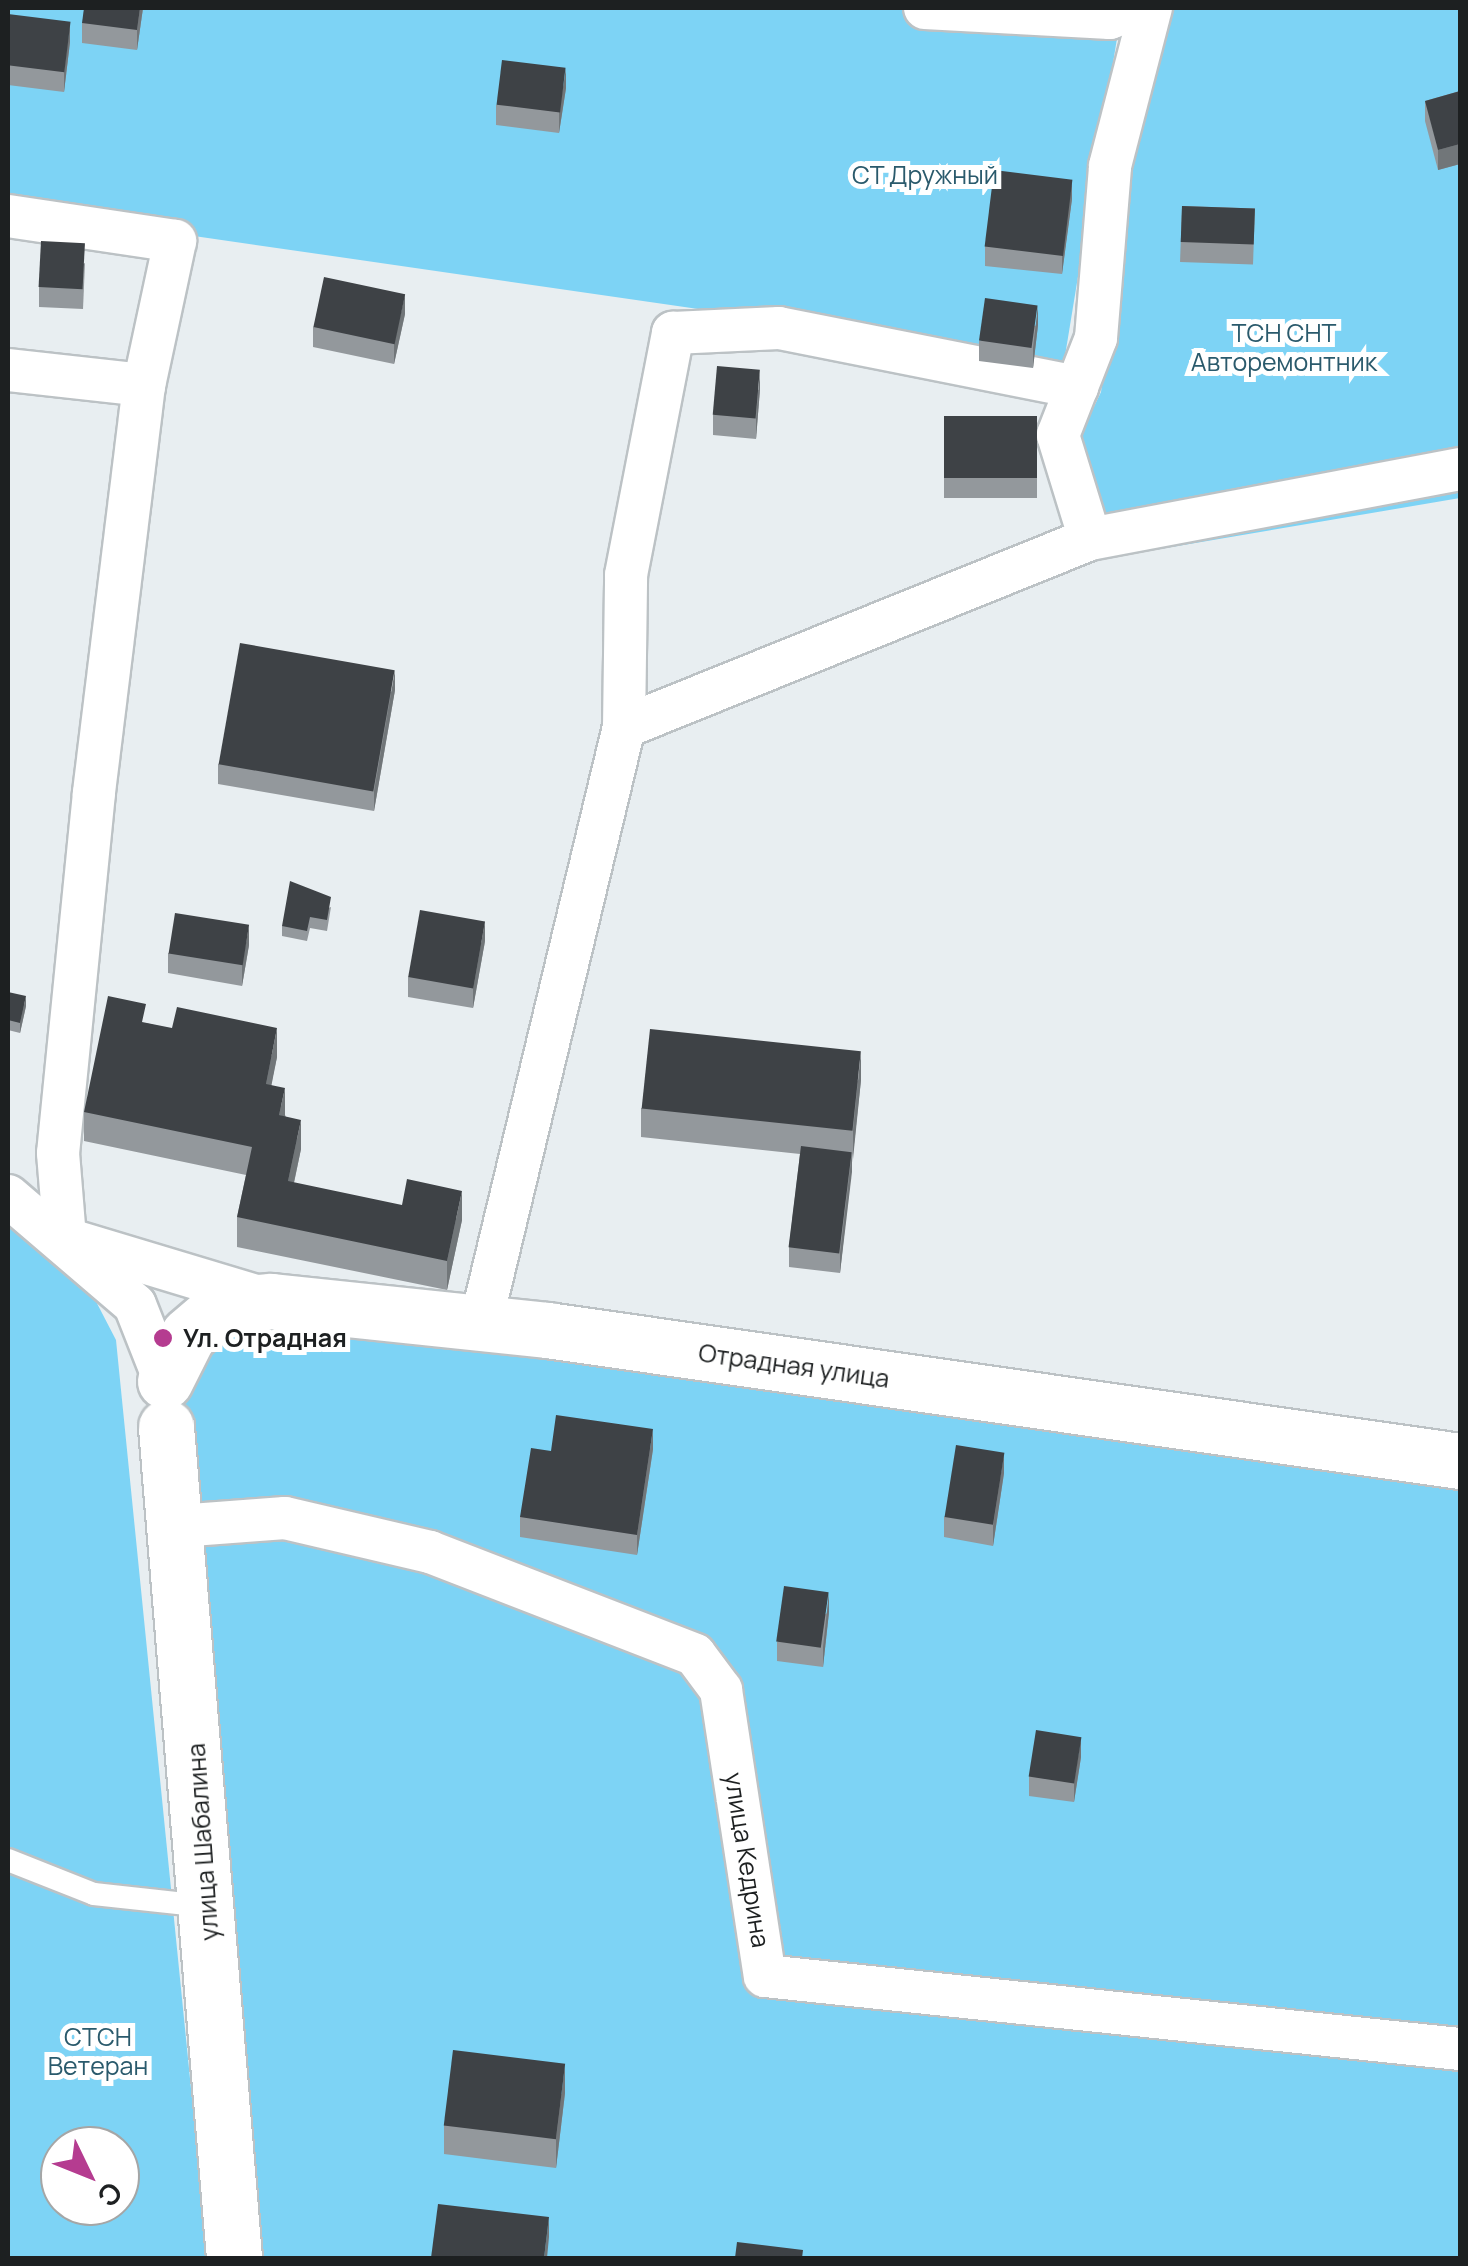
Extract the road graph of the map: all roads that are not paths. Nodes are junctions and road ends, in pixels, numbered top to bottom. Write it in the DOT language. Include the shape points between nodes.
graph roads {
  1 [pos="925,8"];
  2 [pos="1133,8"];
  3 [pos="1151,8"];
  4 [pos="8,216"];
  5 [pos="8,370"];
  6 [pos="144,385"];
  7 [pos="1076,387"];
  8 [pos="1460,469"];
  9 [pos="1090,539"];
  10 [pos="624,727"];
  11 [pos="8,1196"];
  12 [pos="65,1239"];
  13 [pos="271,1301"];
  14 [pos="481,1322"];
  15 [pos="166,1404"];
  16 [pos="1460,1462"];
  17 [pos="178,1526"];
  18 [pos="8,1860"];
  19 [pos="208,1906"];
  20 [pos="1460,2049"];
  21 [pos="234,2258"];
  1 -- 2 [label="street" via="1110,18"];
  3 -- 7 [label="street" via="1110,166 1096,338"];
  4 -- 6 [label="street" via="175,242"];
  5 -- 6 [label="street"];
  6 -- 12 [label="street" via="60,1134"];
  7 -- 9 [label="street" via="1058,435"];
  7 -- 10 [label="street" via="779,328 673,334 626,575"];
  8 -- 9 [label="street"];
  9 -- 10 [label="street"];
  10 -- 14 [label="street"];
  11 -- 12 [label="street, улица Шабалина"];
  12 -- 13 [label="street"];
  12 -- 15 [label="street, улица Шабалина" via="135,1305"];
  13 -- 14 [label="main road, Отрадная улица"];
  13 -- 15 [label="main road, Отрадная улица" via="224,1305 188,1335"];
  14 -- 16 [label="main road, Отрадная улица"];
  15 -- 17 [label="main road, улица Шабалина"];
  17 -- 19 [label="main road, улица Шабалина"];
  17 -- 20 [label="street, улица Кедрина" via="284,1518 430,1552 695,1655 720,1690 765,1976"];
  18 -- 19 [label="lane" via="94,1894"];
  19 -- 21 [label="main road, улица Шабалина"];
}
